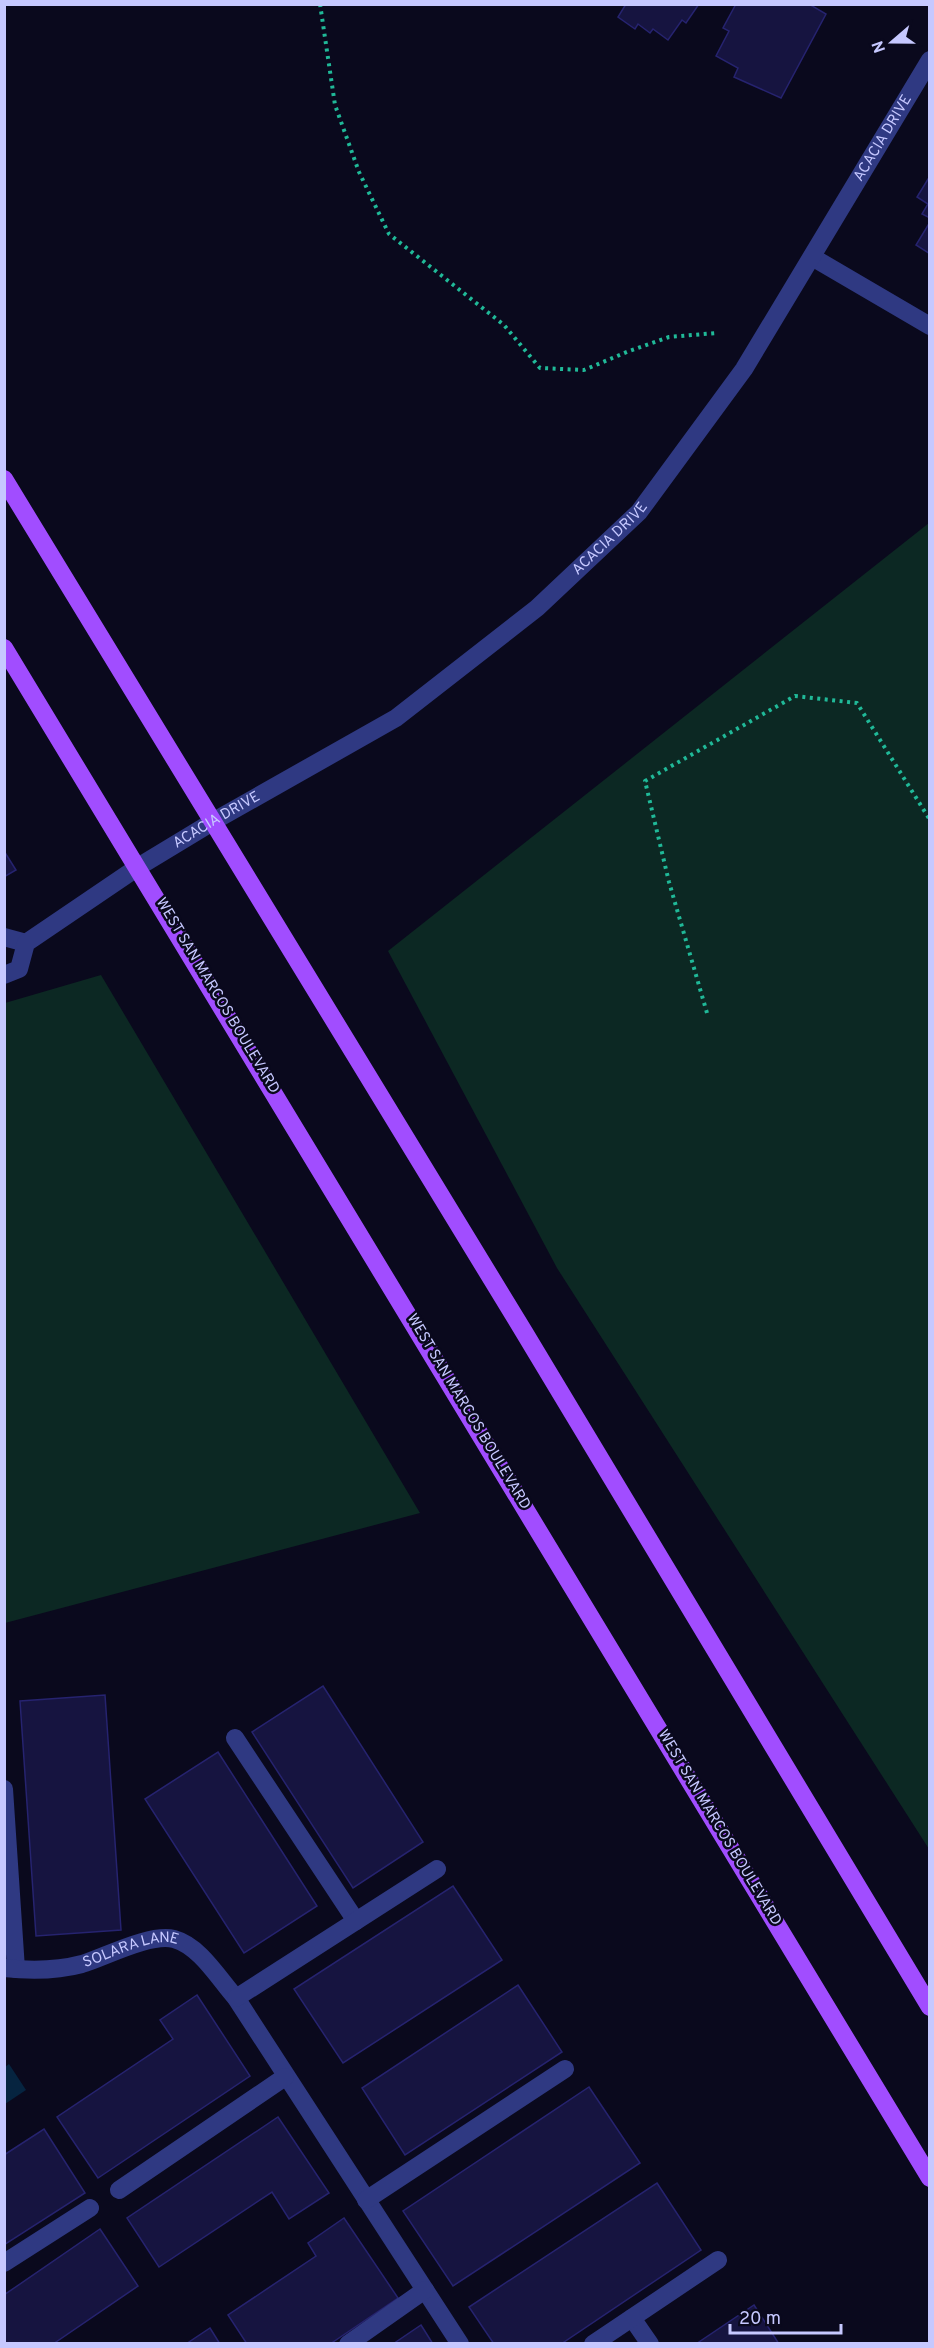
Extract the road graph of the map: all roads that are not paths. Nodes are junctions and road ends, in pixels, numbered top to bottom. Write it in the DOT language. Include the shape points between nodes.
graph roads {
  1 [pos="930,60"];
  2 [pos="812,257"];
  3 [pos="930,326"];
  4 [pos="4,479"];
  5 [pos="4,648"];
  6 [pos="214,821"];
  7 [pos="138,867"];
  8 [pos="4,937"];
  9 [pos="26,942"];
  10 [pos="4,975"];
  11 [pos="235,1738"];
  12 [pos="4,1789"];
  13 [pos="437,1869"];
  14 [pos="356,1921"];
  15 [pos="10,1969"];
  16 [pos="236,1998"];
  17 [pos="930,2007"];
  18 [pos="565,2069"];
  19 [pos="285,2077"];
  20 [pos="930,2178"];
  21 [pos="118,2190"];
  22 [pos="366,2200"];
  23 [pos="90,2208"];
  24 [pos="718,2260"];
  25 [pos="4,2263"];
  26 [pos="425,2290"];
  27 [pos="632,2318"];
  28 [pos="348,2343"];
  29 [pos="460,2343"];
  30 [pos="593,2343"];
  31 [pos="650,2343"];
  1 -- 2 [label="street, ACACIA DRIVE"];
  2 -- 3 [label="street"];
  2 -- 6 [label="street, ACACIA DRIVE" via="744,369 639,512 537,608 396,718"];
  4 -- 6 [label="main road"];
  5 -- 7 [label="main road, WEST SAN MARCOS BOULEVARD"];
  6 -- 7 [label="street, ACACIA DRIVE"];
  6 -- 17 [label="main road"];
  7 -- 9 [label="street, ACACIA DRIVE"];
  7 -- 20 [label="main road, WEST SAN MARCOS BOULEVARD"];
  8 -- 9 [label="street"];
  9 -- 10 [label="street" via="19,969"];
  11 -- 14 [label="street"];
  12 -- 15 [label="street"];
  13 -- 14 [label="street"];
  14 -- 16 [label="street"];
  15 -- 16 [label="street, SOLARA LANE" via="41,1971 80,1965 151,1940 173,1939 195,1950"];
  16 -- 19 [label="street, SOLARA LANE"];
  18 -- 22 [label="street"];
  19 -- 21 [label="street"];
  19 -- 22 [label="street, SOLARA LANE"];
  22 -- 26 [label="street, SOLARA LANE"];
  23 -- 25 [label="street"];
  24 -- 27 [label="street"];
  26 -- 28 [label="street"];
  26 -- 29 [label="street, SOLARA LANE"];
  27 -- 30 [label="street"];
  27 -- 31 [label="street"];
}
